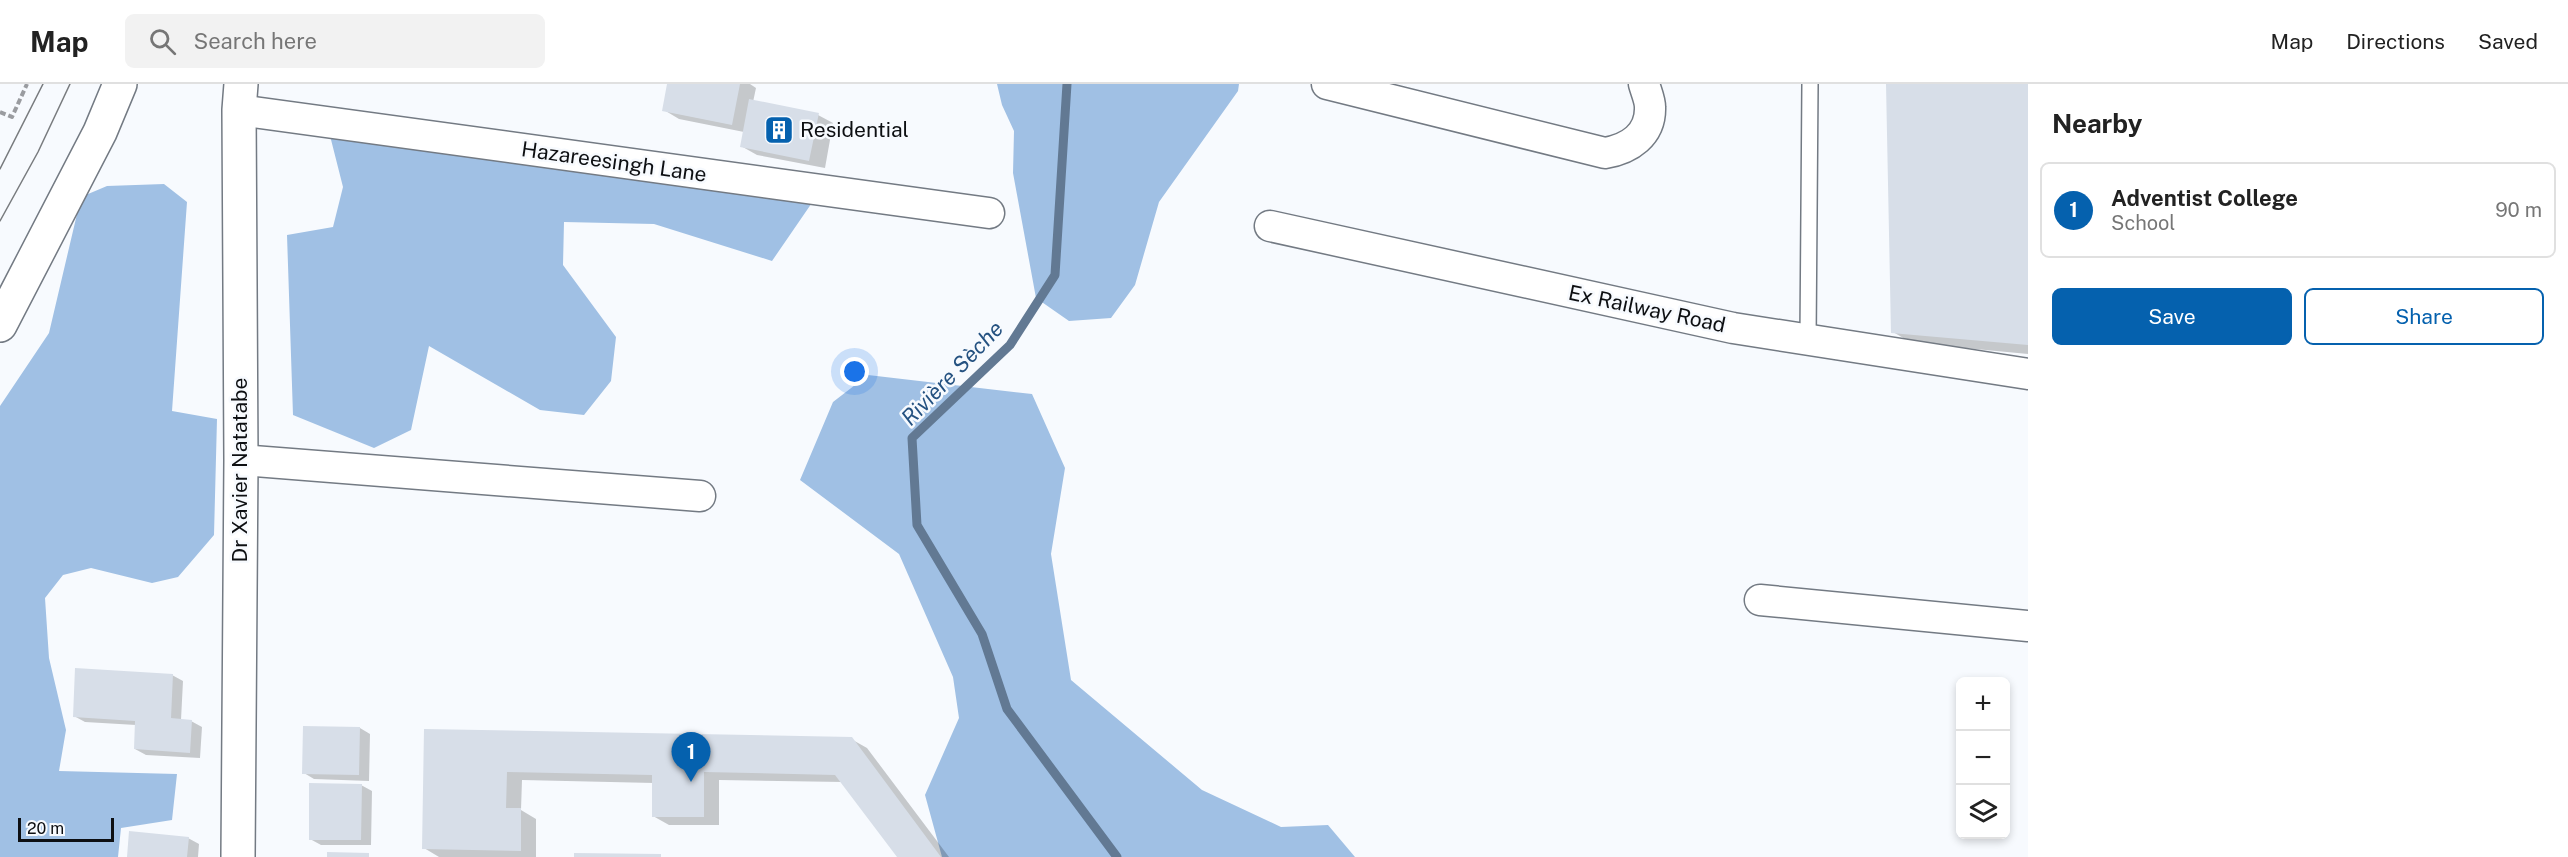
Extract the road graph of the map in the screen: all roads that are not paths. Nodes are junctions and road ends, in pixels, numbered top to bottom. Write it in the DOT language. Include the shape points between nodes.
graph roads {
  1 [pos="120,84"];
  2 [pos="1327,84"];
  3 [pos="1644,84"];
  4 [pos="1810,84"];
  5 [pos="240,97"];
  6 [pos="988,213"];
  7 [pos="1270,226"];
  8 [pos="0,325"];
  9 [pos="1808,340"];
  10 [pos="2028,374"];
  11 [pos="241,460"];
  12 [pos="700,496"];
  13 [pos="1760,600"];
  14 [pos="2028,626"];
  15 [pos="238,857"];
  1 -- 8 [label="main road" via="100,132"];
  2 -- 3 [label="street" via="1605,153 1622,150 1637,141 1647,125 1650,107"];
  4 -- 9 [label="lane"];
  5 -- 6 [label="street, Hazareesingh Lane"];
  5 -- 11 [label="main road, Dr Xavier Natatabe"];
  7 -- 9 [label="street, Ex Railway Road" via="1733,328"];
  9 -- 10 [label="street, Ex Railway Road"];
  11 -- 12 [label="street"];
  11 -- 15 [label="main road, Dr Xavier Natatabe"];
  13 -- 14 [label="street"];
}
